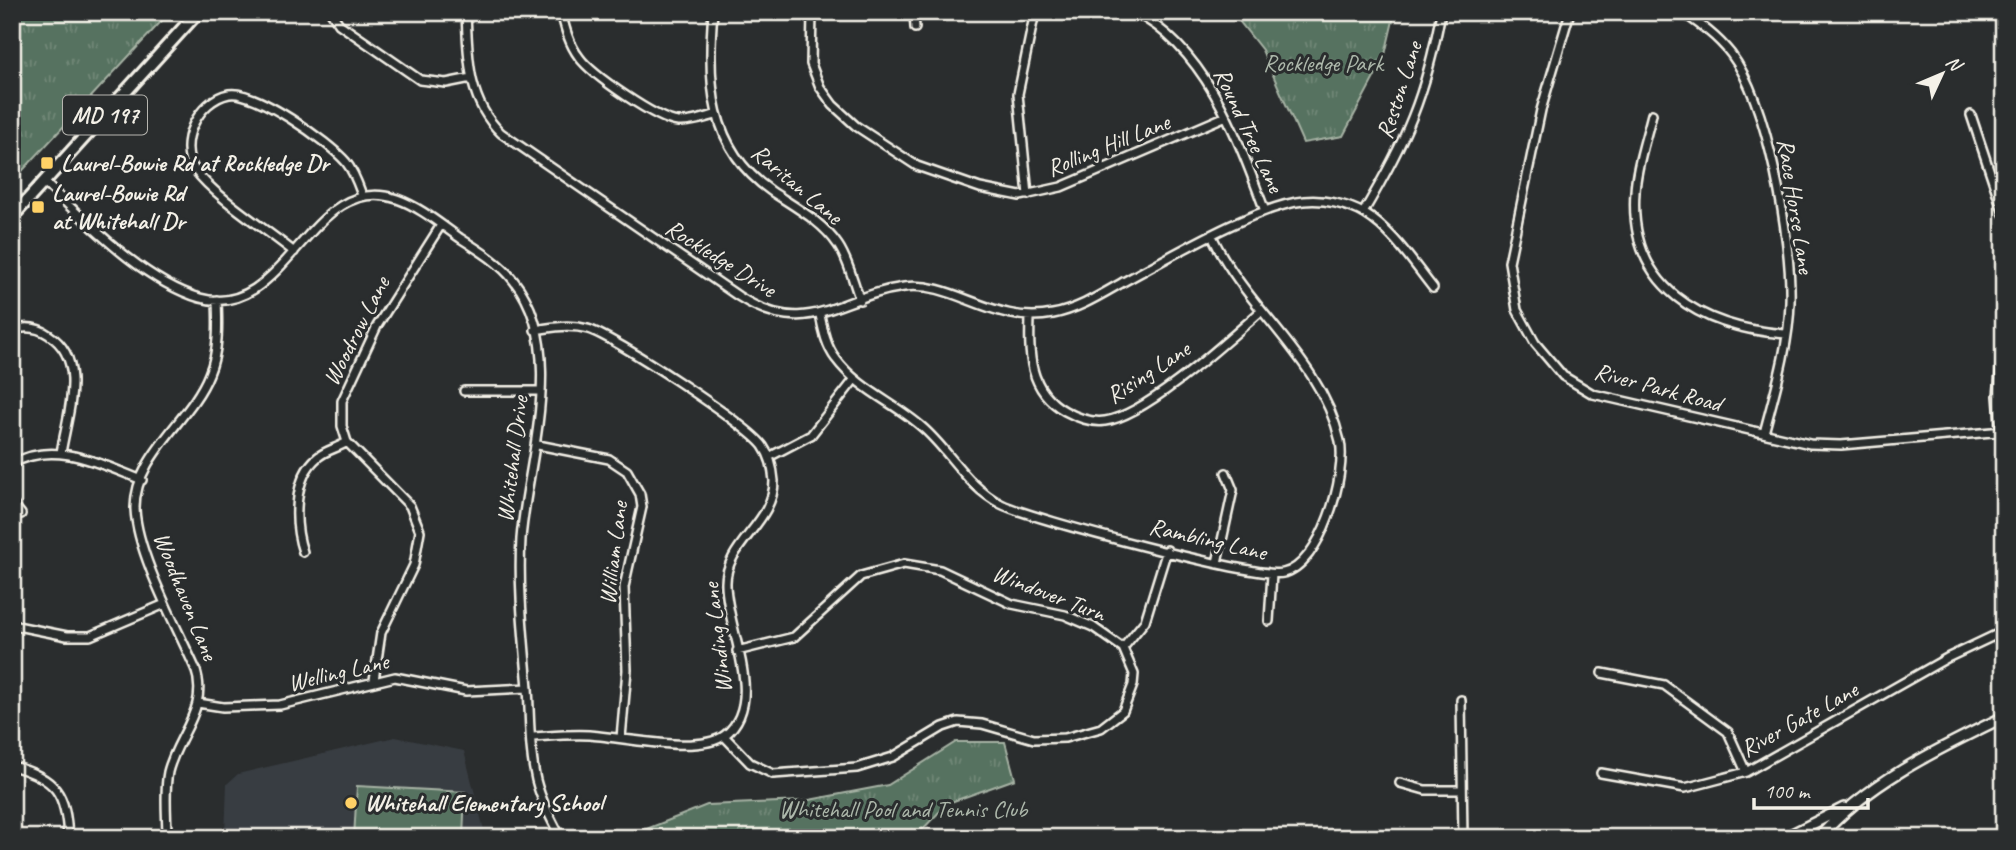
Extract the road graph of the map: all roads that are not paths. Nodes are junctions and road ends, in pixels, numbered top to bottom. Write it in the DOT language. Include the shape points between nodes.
graph roads {
  1 [pos="198,12"];
  2 [pos="331,12"];
  3 [pos="477,12"];
  4 [pos="561,12"];
  5 [pos="713,12"];
  6 [pos="812,12"];
  7 [pos="914,12"];
  8 [pos="1035,12"];
  9 [pos="1441,12"];
  10 [pos="1570,12"];
  11 [pos="1682,12"];
  12 [pos="466,13"];
  13 [pos="1136,13"];
  14 [pos="915,28"];
  15 [pos="471,78"];
  16 [pos="1652,114"];
  17 [pos="715,115"];
  18 [pos="1971,115"];
  19 [pos="1224,117"];
  20 [pos="44,182"];
  21 [pos="362,195"];
  22 [pos="1028,195"];
  23 [pos="1265,211"];
  24 [pos="1363,213"];
  25 [pos="2004,215"];
  26 [pos="12,217"];
  27 [pos="441,225"];
  28 [pos="1212,236"];
  29 [pos="294,251"];
  30 [pos="1433,288"];
  31 [pos="217,300"];
  32 [pos="860,300"];
  33 [pos="1261,311"];
  34 [pos="820,315"];
  35 [pos="1030,317"];
  36 [pos="12,330"];
  37 [pos="535,330"];
  38 [pos="2004,333"];
  39 [pos="1786,334"];
  40 [pos="854,380"];
  41 [pos="464,391"];
  42 [pos="541,391"];
  43 [pos="2002,431"];
  44 [pos="1764,433"];
  45 [pos="347,442"];
  46 [pos="538,445"];
  47 [pos="61,453"];
  48 [pos="769,457"];
  49 [pos="12,464"];
  50 [pos="2004,469"];
  51 [pos="1226,473"];
  52 [pos="142,480"];
  53 [pos="12,503"];
  54 [pos="21,514"];
  55 [pos="1167,550"];
  56 [pos="303,552"];
  57 [pos="1217,563"];
  58 [pos="1272,574"];
  59 [pos="165,604"];
  60 [pos="1269,621"];
  61 [pos="12,625"];
  62 [pos="2004,631"];
  63 [pos="1123,648"];
  64 [pos="737,651"];
  65 [pos="1602,673"];
  66 [pos="374,680"];
  67 [pos="528,688"];
  68 [pos="1461,700"];
  69 [pos="198,703"];
  70 [pos="2004,717"];
  71 [pos="724,736"];
  72 [pos="531,737"];
  73 [pos="621,738"];
  74 [pos="12,766"];
  75 [pos="1746,772"];
  76 [pos="1601,773"];
  77 [pos="1400,783"];
  78 [pos="1461,790"];
  79 [pos="1849,806"];
  80 [pos="68,838"];
  81 [pos="167,838"];
  82 [pos="561,838"];
  83 [pos="1462,838"];
  84 [pos="1784,838"];
  85 [pos="1819,838"];
  1 -- 20 [label="main road, MD 197"];
  2 -- 15 [label="street" via="339,24 420,80 438,83"];
  3 -- 12 [label="street"];
  4 -- 17 [label="street" via="577,56 616,87 669,120 688,122"];
  5 -- 17 [label="street, Raritan Lane" via="709,72"];
  6 -- 22 [label="street, Rolling Hill Lane" via="813,70 824,94 845,117 933,173 996,192"];
  7 -- 14 [label="street"];
  8 -- 22 [label="street" via="1018,94"];
  9 -- 24 [label="street, Reston Lane" via="1414,118"];
  10 -- 44 [label="street, River Park Road" via="1541,110 1513,237 1510,262 1517,310 1546,357 1574,384 1593,394"];
  11 -- 39 [label="street, Race Horse Lane" via="1712,33 1732,55 1762,116 1789,274"];
  12 -- 15 [label="street, Rockledge Drive"];
  13 -- 19 [label="street, Round Tree Lane" via="1186,53"];
  15 -- 34 [label="street, Rockledge Drive" via="476,98 493,125 527,153 751,305 783,315"];
  16 -- 39 [label="street" via="1635,191 1637,230 1652,266 1675,297 1704,316 1749,332"];
  17 -- 32 [label="street, Raritan Lane" via="729,148 745,168 836,242"];
  18 -- 25 [label="street"];
  19 -- 22 [label="street, Rolling Hill Lane" via="1080,180"];
  19 -- 23 [label="street, Round Tree Lane"];
  20 -- 26 [label="main road, MD 197"];
  20 -- 31 [label="street" via="133,260 187,293"];
  21 -- 27 [label="street, Whitehall Drive" via="401,200"];
  21 -- 29 [label="street" via="329,215"];
  21 -- 29 [label="street" via="354,173 340,156 263,103 228,94 211,104 192,127 188,147 192,167"];
  23 -- 24 [label="street, Rockledge Drive" via="1315,200"];
  23 -- 28 [label="street, Rockledge Drive"];
  24 -- 30 [label="street, Rockledge Drive" via="1385,230"];
  27 -- 37 [label="street, Whitehall Drive" via="509,276 524,296"];
  27 -- 45 [label="street, Woodrow Lane" via="377,326 345,392 341,416"];
  28 -- 33 [label="street, Rambling Lane"];
  28 -- 35 [label="street, Rockledge Drive" via="1091,300 1066,311"];
  29 -- 31 [label="street" via="250,292"];
  31 -- 52 [label="street, Woodhaven Lane" via="217,342 209,374"];
  32 -- 34 [label="street, Rockledge Drive"];
  32 -- 35 [label="street, Rockledge Drive" via="915,286 1006,315"];
  33 -- 35 [label="street, Rising Lane" via="1157,394 1122,416 1104,421 1067,412 1043,391 1030,363"];
  33 -- 58 [label="street, Rambling Lane" via="1317,381 1341,450 1328,515 1312,553 1293,570"];
  34 -- 40 [label="street, Rambling Lane" via="829,349"];
  36 -- 47 [label="street" via="47,333 64,349 71,364"];
  37 -- 42 [label="street, Whitehall Drive"];
  37 -- 48 [label="street" via="571,326 609,338 741,426"];
  38 -- 43 [label="street" via="1997,376"];
  39 -- 44 [label="street, Race Horse Lane"];
  40 -- 48 [label="street" via="811,435"];
  40 -- 55 [label="street, Rambling Lane" via="924,429 971,481 1000,504"];
  41 -- 42 [label="street"];
  42 -- 46 [label="street, Whitehall Drive"];
  43 -- 44 [label="street, River Park Road" via="1841,445 1810,444"];
  43 -- 50 [label="street"];
  45 -- 56 [label="street" via="314,460 303,477 297,530"];
  45 -- 66 [label="street" via="410,506 420,530 414,565 381,633"];
  46 -- 67 [label="street, Whitehall Drive" via="520,554"];
  46 -- 73 [label="street, William Lane" via="609,458 627,471 640,494 642,508 624,587 627,670"];
  47 -- 49 [label="street" via="29,456"];
  47 -- 52 [label="street"];
  48 -- 64 [label="street, Winding Lane" via="774,482 768,507 726,574"];
  51 -- 57 [label="street" via="1233,490"];
  52 -- 59 [label="street, Woodhaven Lane" via="135,503 137,526"];
  53 -- 54 [label="street"];
  55 -- 57 [label="street, Rambling Lane"];
  55 -- 63 [label="street" via="1145,621"];
  57 -- 58 [label="street, Rambling Lane"];
  58 -- 60 [label="street"];
  59 -- 61 [label="street" via="90,636"];
  59 -- 69 [label="street, Woodhaven Lane" via="198,676"];
  62 -- 75 [label="street, River Gate Lane" via="1947,658"];
  63 -- 64 [label="street, Windover Turn" via="1081,621 1012,604 940,570 904,564 862,576 794,637"];
  63 -- 71 [label="street, Windover Turn" via="1134,674 1127,704 1108,726 1079,735 1034,739 958,722 881,763 782,775 759,769"];
  64 -- 71 [label="street, Winding Lane" via="745,698"];
  65 -- 75 [label="street" via="1664,685 1728,732"];
  66 -- 67 [label="street, Welling Lane" via="403,677 482,692"];
  66 -- 69 [label="street, Welling Lane" via="280,705"];
  67 -- 72 [label="street, Whitehall Drive"];
  68 -- 78 [label="street"];
  69 -- 81 [label="street, Woodhaven Lane" via="169,771"];
  70 -- 79 [label="street" via="1931,754"];
  71 -- 73 [label="street" via="701,743"];
  72 -- 73 [label="street"];
  72 -- 82 [label="street, Whitehall Drive" via="538,788"];
  74 -- 80 [label="street" via="42,776 56,788 66,807"];
  75 -- 76 [label="street, River Gate Lane" via="1685,789"];
  77 -- 78 [label="street" via="1425,790"];
  78 -- 83 [label="street"];
  79 -- 84 [label="street"];
  79 -- 85 [label="street"];
}
